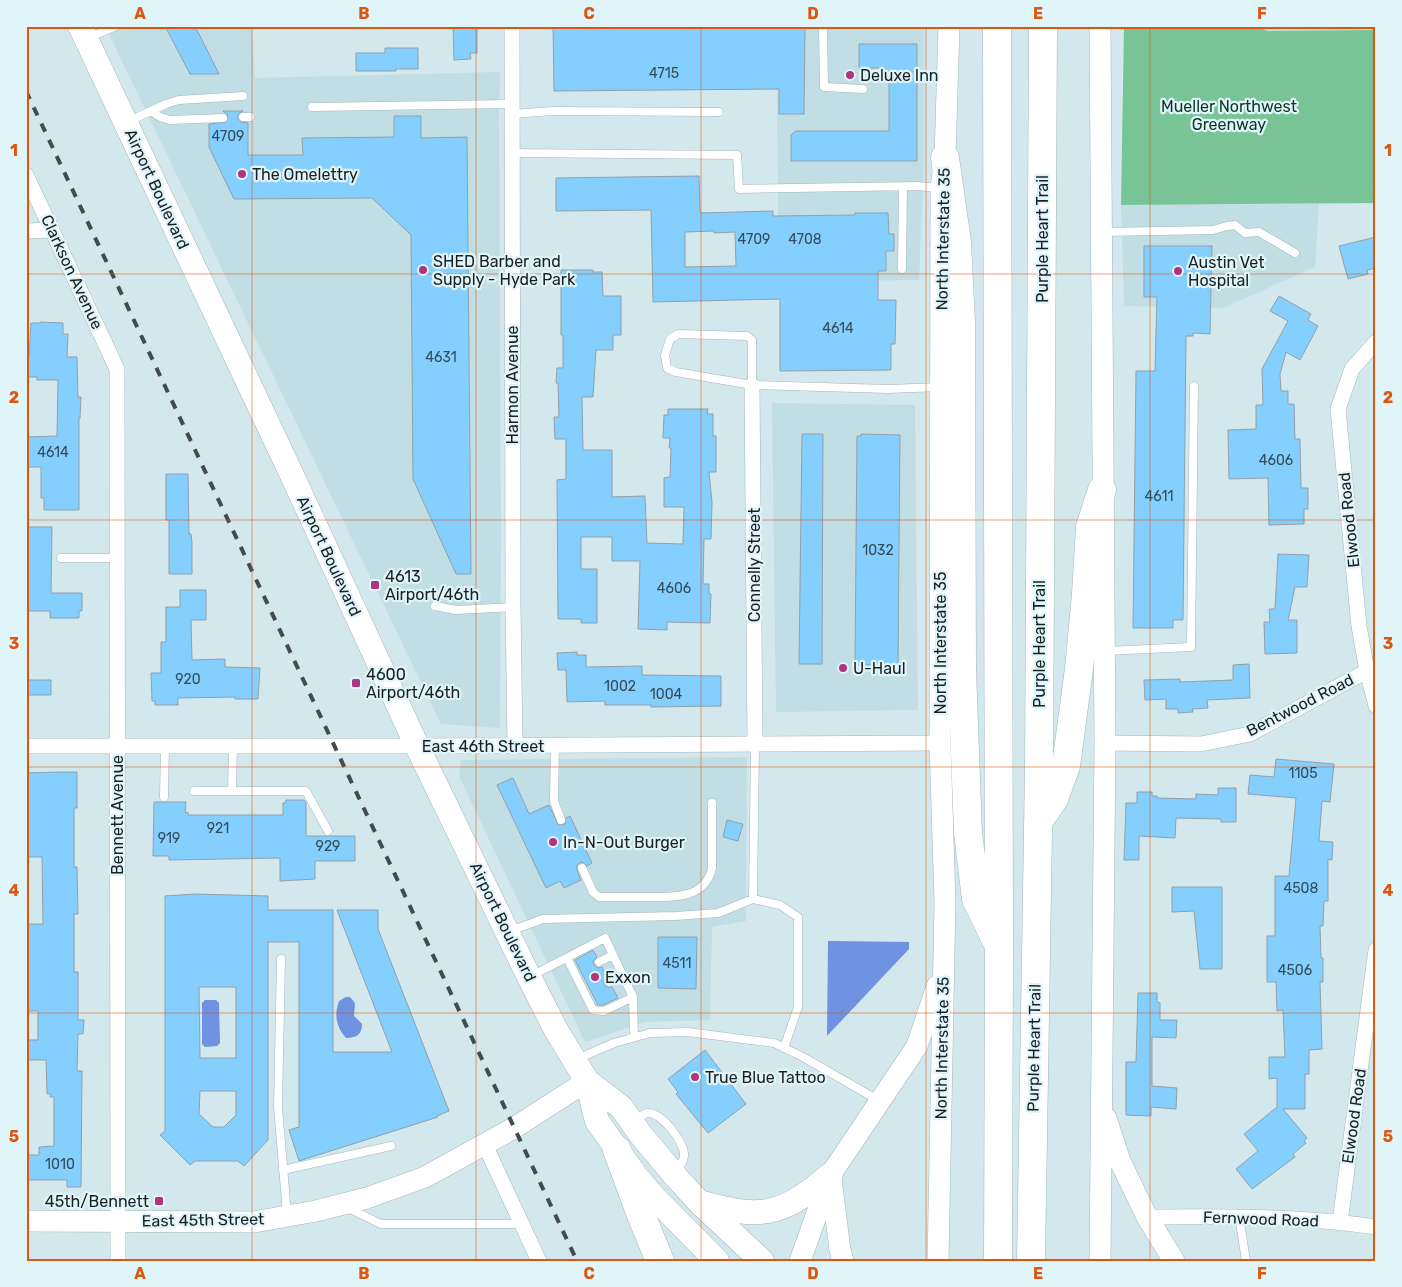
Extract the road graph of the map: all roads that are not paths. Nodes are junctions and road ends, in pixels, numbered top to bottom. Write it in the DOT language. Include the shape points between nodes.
graph roads {
  1 [pos="116,26"];
  2 [pos="512,26"];
  3 [pos="823,26"];
  4 [pos="949,26"];
  5 [pos="997,26"];
  6 [pos="1043,26"];
  7 [pos="1100,26"];
  8 [pos="83,33"];
  9 [pos="863,89"];
  10 [pos="243,96"];
  11 [pos="312,107"];
  12 [pos="512,109"];
  13 [pos="150,111"];
  14 [pos="719,112"];
  15 [pos="223,118"];
  16 [pos="126,122"];
  17 [pos="512,153"];
  18 [pos="945,158"];
  19 [pos="26,175"];
  20 [pos="904,187"];
  21 [pos="941,188"];
  22 [pos="52,230"];
  23 [pos="26,231"];
  24 [pos="1100,232"];
  25 [pos="1295,254"];
  26 [pos="902,269"];
  27 [pos="1375,343"];
  28 [pos="117,369"];
  29 [pos="752,385"];
  30 [pos="1194,386"];
  31 [pos="941,387"];
  32 [pos="1102,490"];
  33 [pos="61,558"];
  34 [pos="117,558"];
  35 [pos="435,606"];
  36 [pos="513,608"];
  37 [pos="1104,651"];
  38 [pos="1371,671"];
  39 [pos="1376,706"];
  40 [pos="940,743"];
  41 [pos="1105,743"];
  42 [pos="755,744"];
  43 [pos="515,745"];
  44 [pos="555,745"];
  45 [pos="26,746"];
  46 [pos="117,746"];
  47 [pos="164,746"];
  48 [pos="233,746"];
  49 [pos="417,746"];
  50 [pos="194,791"];
  51 [pos="232,791"];
  52 [pos="164,797"];
  53 [pos="712,803"];
  54 [pos="561,820"];
  55 [pos="1037,824"];
  56 [pos="328,831"];
  57 [pos="582,868"];
  58 [pos="753,898"];
  59 [pos="508,932"];
  60 [pos="999,947"];
  61 [pos="1376,950"];
  62 [pos="613,955"];
  63 [pos="567,958"];
  64 [pos="281,959"];
  65 [pos="599,962"];
  66 [pos="944,965"];
  67 [pos="623,976"];
  68 [pos="529,977"];
  69 [pos="609,982"];
  70 [pos="633,997"];
  71 [pos="634,1038"];
  72 [pos="784,1048"];
  73 [pos="575,1061"];
  74 [pos="587,1081"];
  75 [pos="1100,1098"];
  76 [pos="880,1101"];
  77 [pos="485,1145"];
  78 [pos="391,1146"];
  79 [pos="617,1150"];
  80 [pos="283,1170"];
  81 [pos="830,1174"];
  82 [pos="700,1202"];
  83 [pos="341,1205"];
  84 [pos="287,1216"];
  85 [pos="1239,1216"];
  86 [pos="1146,1217"];
  87 [pos="26,1221"];
  88 [pos="118,1221"];
  89 [pos="1340,1222"];
  90 [pos="522,1224"];
  91 [pos="1376,1227"];
  92 [pos="118,1261"];
  93 [pos="539,1261"];
  94 [pos="660,1261"];
  95 [pos="717,1261"];
  96 [pos="762,1261"];
  97 [pos="800,1261"];
  98 [pos="844,1261"];
  99 [pos="938,1261"];
  100 [pos="998,1261"];
  101 [pos="1031,1261"];
  102 [pos="1100,1261"];
  103 [pos="1174,1261"];
  104 [pos="1246,1261"];
  1 -- 8 [label="lane"];
  2 -- 12 [label="street, Harmon Avenue"];
  3 -- 9 [label="lane" via="824,87"];
  4 -- 18 [label="main road, North Interstate 35"];
  5 -- 60 [label="highway"];
  6 -- 55 [label="highway, Purple Heart Trail"];
  7 -- 24 [label="main road"];
  8 -- 16 [label="main road, Airport Boulevard"];
  10 -- 13 [label="lane" via="179,100"];
  11 -- 12 [label="lane"];
  12 -- 14 [label="lane"];
  12 -- 17 [label="street, Harmon Avenue"];
  13 -- 15 [label="lane" via="170,120"];
  13 -- 16 [label="lane"];
  16 -- 49 [label="main road, Airport Boulevard"];
  17 -- 20 [label="lane" via="737,156 739,189"];
  17 -- 36 [label="street, Harmon Avenue"];
  18 -- 21 [label="main road, North Interstate 35"];
  18 -- 60 [label="highway" via="957,242 961,323 962,670 968,833 976,899"];
  19 -- 22 [label="street, Clarkson Avenue"];
  20 -- 21 [label="lane"];
  20 -- 26 [label="lane"];
  21 -- 31 [label="main road, North Interstate 35"];
  22 -- 23 [label="street"];
  22 -- 28 [label="street, Clarkson Avenue"];
  24 -- 25 [label="lane" via="1213,230 1235,225 1245,233 1259,232"];
  24 -- 32 [label="main road"];
  27 -- 38 [label="street, Elwood Road" via="1352,369 1338,409 1359,626"];
  28 -- 34 [label="street, Bennett Avenue"];
  29 -- 29 [label="lane" via="752,340 747,336 678,334 670,339 665,355 667,368"];
  29 -- 31 [label="lane" via="888,389"];
  29 -- 42 [label="street, Connelly Street"];
  30 -- 37 [label="lane" via="1191,647"];
  31 -- 40 [label="main road, North Interstate 35"];
  32 -- 37 [label="main road"];
  32 -- 55 [label="highway" via="1090,527 1084,613 1066,766 1054,799"];
  33 -- 34 [label="lane"];
  34 -- 46 [label="street, Bennett Avenue"];
  35 -- 36 [label="lane" via="456,610"];
  36 -- 43 [label="street, Harmon Avenue"];
  37 -- 41 [label="main road"];
  38 -- 39 [label="street, Elwood Road"];
  38 -- 41 [label="street, Bentwood Road" via="1250,734 1201,744"];
  40 -- 42 [label="street, East 46th Street"];
  40 -- 66 [label="main road, North Interstate 35"];
  41 -- 75 [label="main road"];
  42 -- 44 [label="street, East 46th Street"];
  42 -- 58 [label="lane"];
  43 -- 44 [label="street, East 46th Street"];
  43 -- 49 [label="street, East 46th Street"];
  44 -- 54 [label="lane" via="554,801"];
  45 -- 46 [label="street, East 46th Street"];
  46 -- 47 [label="street, East 46th Street"];
  46 -- 88 [label="street, Bennett Avenue"];
  47 -- 48 [label="street, East 46th Street"];
  47 -- 52 [label="lane"];
  48 -- 49 [label="street, East 46th Street"];
  48 -- 51 [label="lane"];
  49 -- 59 [label="main road, Airport Boulevard"];
  50 -- 51 [label="lane"];
  51 -- 56 [label="lane" via="306,791"];
  53 -- 57 [label="lane" via="710,878 689,894 676,898 599,897 593,892"];
  55 -- 101 [label="highway, Purple Heart Trail"];
  58 -- 59 [label="lane" via="718,913 543,919"];
  58 -- 72 [label="lane" via="780,905 798,918 798,1007"];
  59 -- 68 [label="main road, Airport Boulevard"];
  60 -- 100 [label="highway"];
  61 -- 89 [label="street, Elwood Road"];
  62 -- 63 [label="lane" via="604,938"];
  62 -- 65 [label="lane"];
  62 -- 67 [label="lane"];
  63 -- 68 [label="lane"];
  63 -- 70 [label="lane" via="578,973 593,1010 604,1011"];
  64 -- 80 [label="lane" via="278,1106"];
  66 -- 76 [label="main road" via="918,1046"];
  66 -- 99 [label="main road, North Interstate 35"];
  67 -- 69 [label="lane"];
  67 -- 70 [label="lane"];
  68 -- 73 [label="main road, Airport Boulevard"];
  70 -- 71 [label="lane"];
  71 -- 72 [label="lane" via="650,1033 688,1032 774,1043"];
  71 -- 73 [label="lane" via="614,1043"];
  72 -- 76 [label="lane"];
  73 -- 74 [label="main road, Airport Boulevard"];
  74 -- 77 [label="main road, East 45th Street"];
  74 -- 79 [label="main road, Airport Boulevard" via="597,1121"];
  74 -- 82 [label="main road, Airport Boulevard" via="621,1107"];
  75 -- 86 [label="main road" via="1120,1161"];
  75 -- 102 [label="main road"];
  76 -- 81 [label="main road"];
  77 -- 83 [label="main road, East 45th Street" via="425,1177"];
  77 -- 90 [label="street"];
  78 -- 80 [label="lane"];
  79 -- 94 [label="highway"];
  79 -- 95 [label="main road, Airport Boulevard" via="653,1196"];
  80 -- 84 [label="lane"];
  81 -- 82 [label="main road" via="810,1192 768,1212 747,1212"];
  81 -- 97 [label="main road"];
  81 -- 98 [label="main road"];
  82 -- 96 [label="main road, Airport Boulevard"];
  83 -- 84 [label="main road, East 45th Street"];
  83 -- 90 [label="lane" via="381,1224"];
  84 -- 88 [label="main road, East 45th Street" via="254,1222"];
  85 -- 86 [label="street, Fernwood Road"];
  85 -- 89 [label="street, Fernwood Road"];
  85 -- 104 [label="lane"];
  86 -- 103 [label="main road"];
  87 -- 88 [label="main road, East 45th Street"];
  88 -- 92 [label="street, Bennett Avenue"];
  89 -- 91 [label="street, Fernwood Road"];
  90 -- 93 [label="street"];
}
